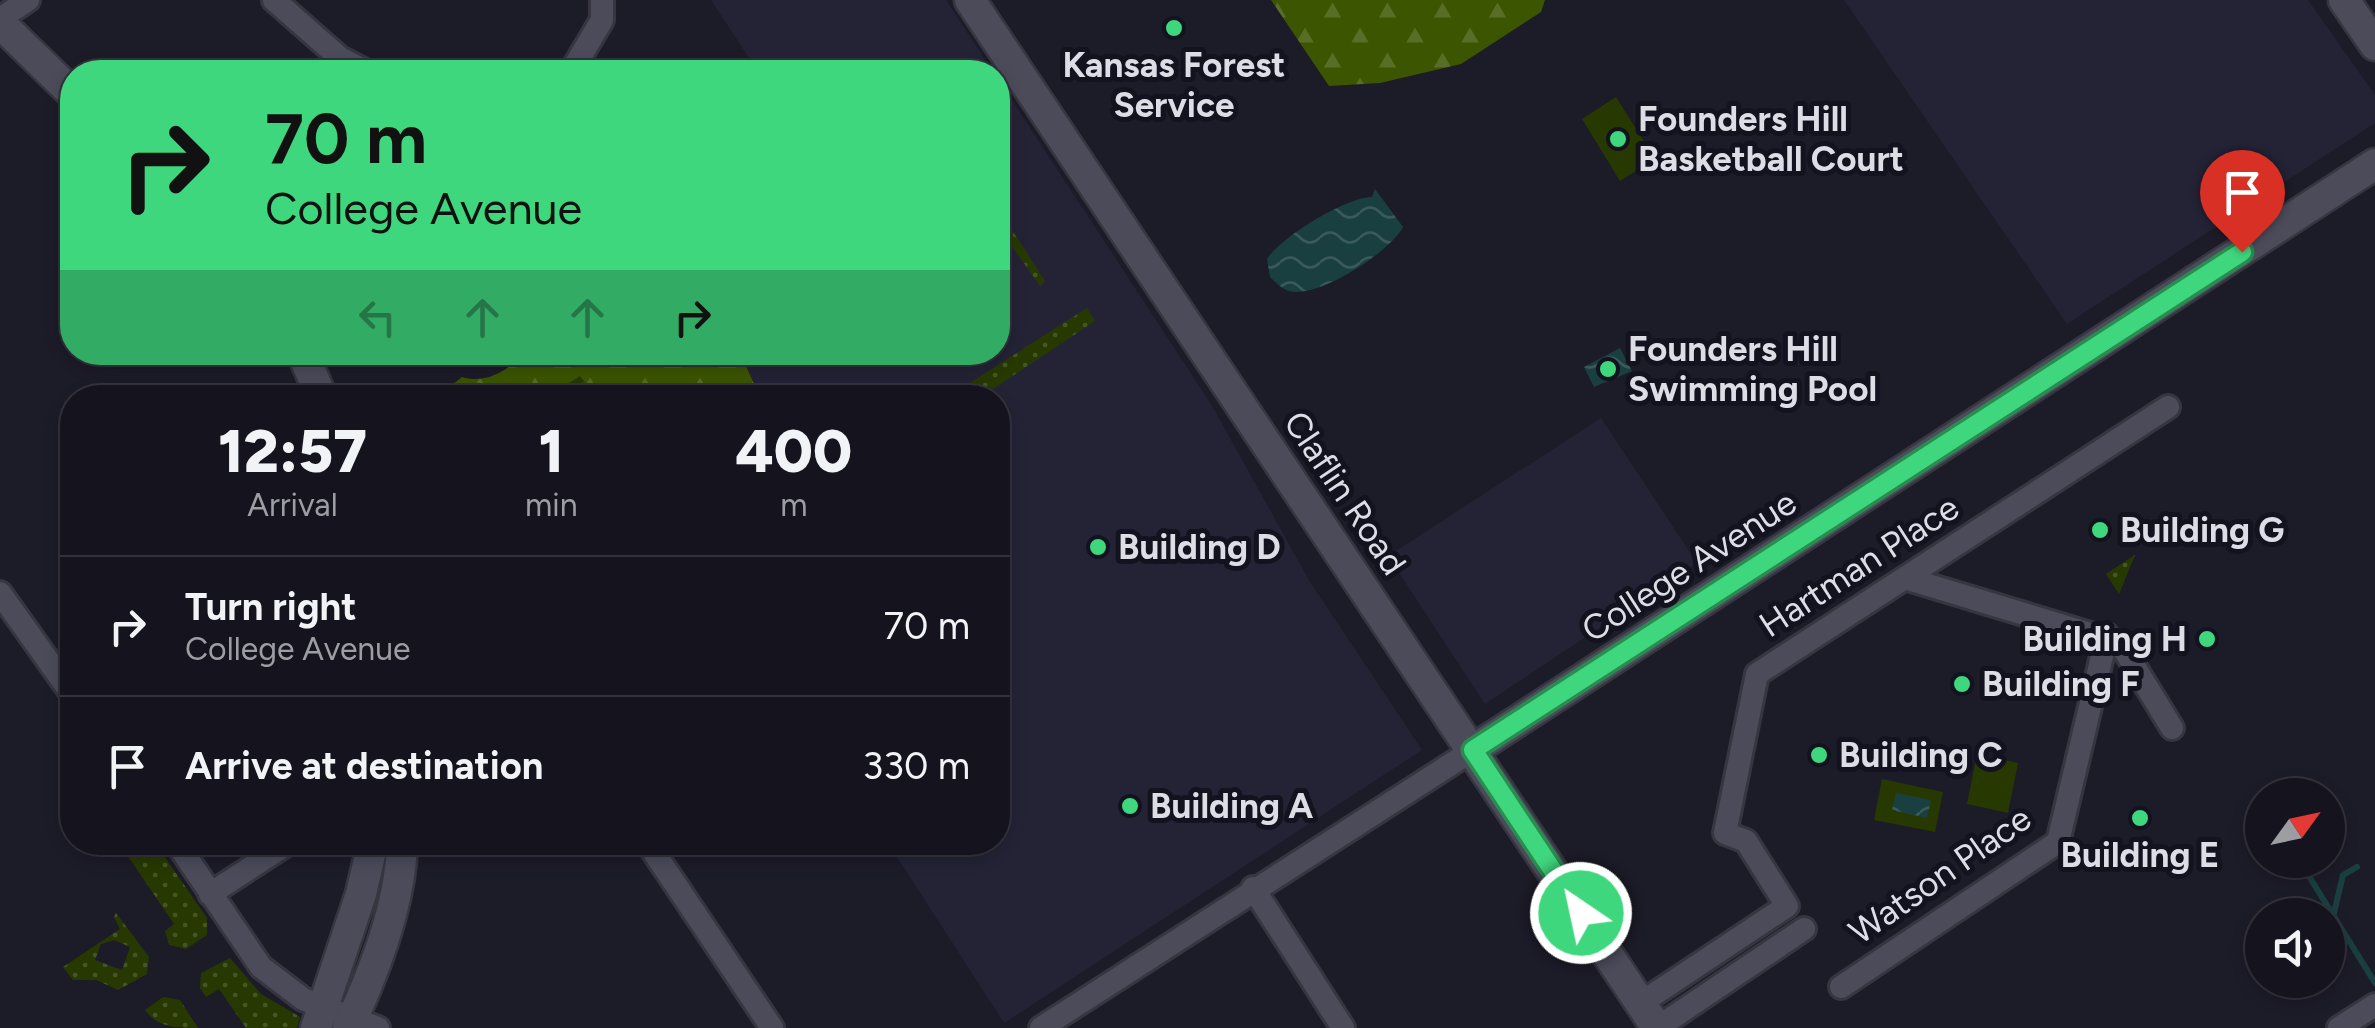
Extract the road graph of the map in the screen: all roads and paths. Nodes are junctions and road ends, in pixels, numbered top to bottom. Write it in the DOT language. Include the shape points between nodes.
graph roads {
  1 [pos="28,0"];
  2 [pos="274,0"];
  3 [pos="602,0"];
  4 [pos="970,0"];
  5 [pos="2344,0"];
  6 [pos="0,21"];
  7 [pos="2375,45"];
  8 [pos="327,60"];
  9 [pos="578,60"];
  10 [pos="60,80"];
  11 [pos="2375,164"];
  12 [pos="2168,407"];
  13 [pos="1905,578"];
  14 [pos="0,593"];
  15 [pos="2107,636"];
  16 [pos="60,659"];
  17 [pos="2172,728"];
  18 [pos="1473,750"];
  19 [pos="184,855"];
  20 [pos="270,855"];
  21 [pos="370,855"];
  22 [pos="402,855"];
  23 [pos="656,855"];
  24 [pos="1254,888"];
  25 [pos="210,894"];
  26 [pos="1804,929"];
  27 [pos="1841,987"];
  28 [pos="2375,1004"];
  29 [pos="1652,1020"];
  30 [pos="343,1021"];
  31 [pos="772,1028"];
  32 [pos="1041,1028"];
  33 [pos="1343,1028"];
  34 [pos="2339,1028"];
  1 -- 6 [label="street"];
  2 -- 8 [label="street"];
  3 -- 9 [label="street" via="602,20"];
  4 -- 18 [label="street, Claflin Road"];
  5 -- 7 [label="street"];
  6 -- 10 [label="street"];
  11 -- 18 [label="street, College Avenue"];
  12 -- 13 [label="street, Hartman Place"];
  13 -- 15 [label="street"];
  13 -- 29 [label="street, Hartman Place" via="1757,674 1725,834 1746,842 1788,906"];
  14 -- 16 [label="street"];
  15 -- 17 [label="street" via="2124,645"];
  15 -- 27 [label="street, Watson Place" via="2058,842"];
  18 -- 24 [label="street, College Avenue"];
  18 -- 29 [label="street, Claflin Road"];
  19 -- 25 [label="street"];
  20 -- 25 [label="street"];
  21 -- 30 [label="street"];
  22 -- 30 [label="street" via="386,922"];
  23 -- 31 [label="street"];
  24 -- 32 [label="street, College Avenue"];
  24 -- 33 [label="street"];
  25 -- 30 [label="street" via="261,967 286,990"];
  26 -- 29 [label="street"];
  28 -- 34 [label="street"];
}
